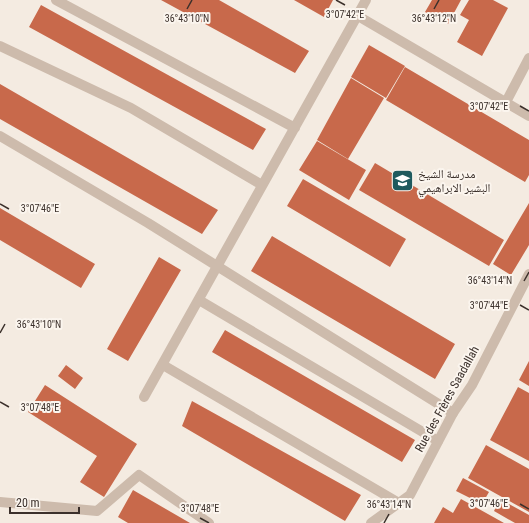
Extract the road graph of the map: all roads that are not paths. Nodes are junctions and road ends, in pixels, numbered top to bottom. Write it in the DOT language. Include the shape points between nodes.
graph roads {
  1 [pos="56,0"];
  2 [pos="366,0"];
  3 [pos="358,16"];
  4 [pos="0,46"];
  5 [pos="529,58"];
  6 [pos="506,102"];
  7 [pos="529,116"];
  8 [pos="295,128"];
  9 [pos="0,136"];
  10 [pos="262,185"];
  11 [pos="217,267"];
  12 [pos="529,274"];
  13 [pos="199,300"];
  14 [pos="163,365"];
  15 [pos="144,397"];
  16 [pos="453,413"];
  17 [pos="438,441"];
  18 [pos="0,502"];
  19 [pos="399,503"];
  20 [pos="209,523"];
  21 [pos="371,523"];
  1 -- 8 [label="street"];
  2 -- 3 [label="street"];
  3 -- 6 [label="street"];
  3 -- 8 [label="street"];
  4 -- 10 [label="street" via="131,108"];
  5 -- 6 [label="street"];
  6 -- 7 [label="street"];
  8 -- 10 [label="street"];
  9 -- 11 [label="street" via="148,223"];
  10 -- 11 [label="street"];
  11 -- 13 [label="street"];
  11 -- 16 [label="street"];
  12 -- 16 [label="street, Rue des Frères Saadallah" via="472,385"];
  13 -- 14 [label="street"];
  13 -- 17 [label="street"];
  14 -- 15 [label="street"];
  14 -- 19 [label="street"];
  16 -- 17 [label="street, Rue des Frères Saadallah"];
  17 -- 19 [label="street, Rue des Frères Saadallah" via="410,495"];
  18 -- 20 [label="street" via="97,511 139,475"];
  19 -- 21 [label="street, Rue des Frères Saadallah"];
}
